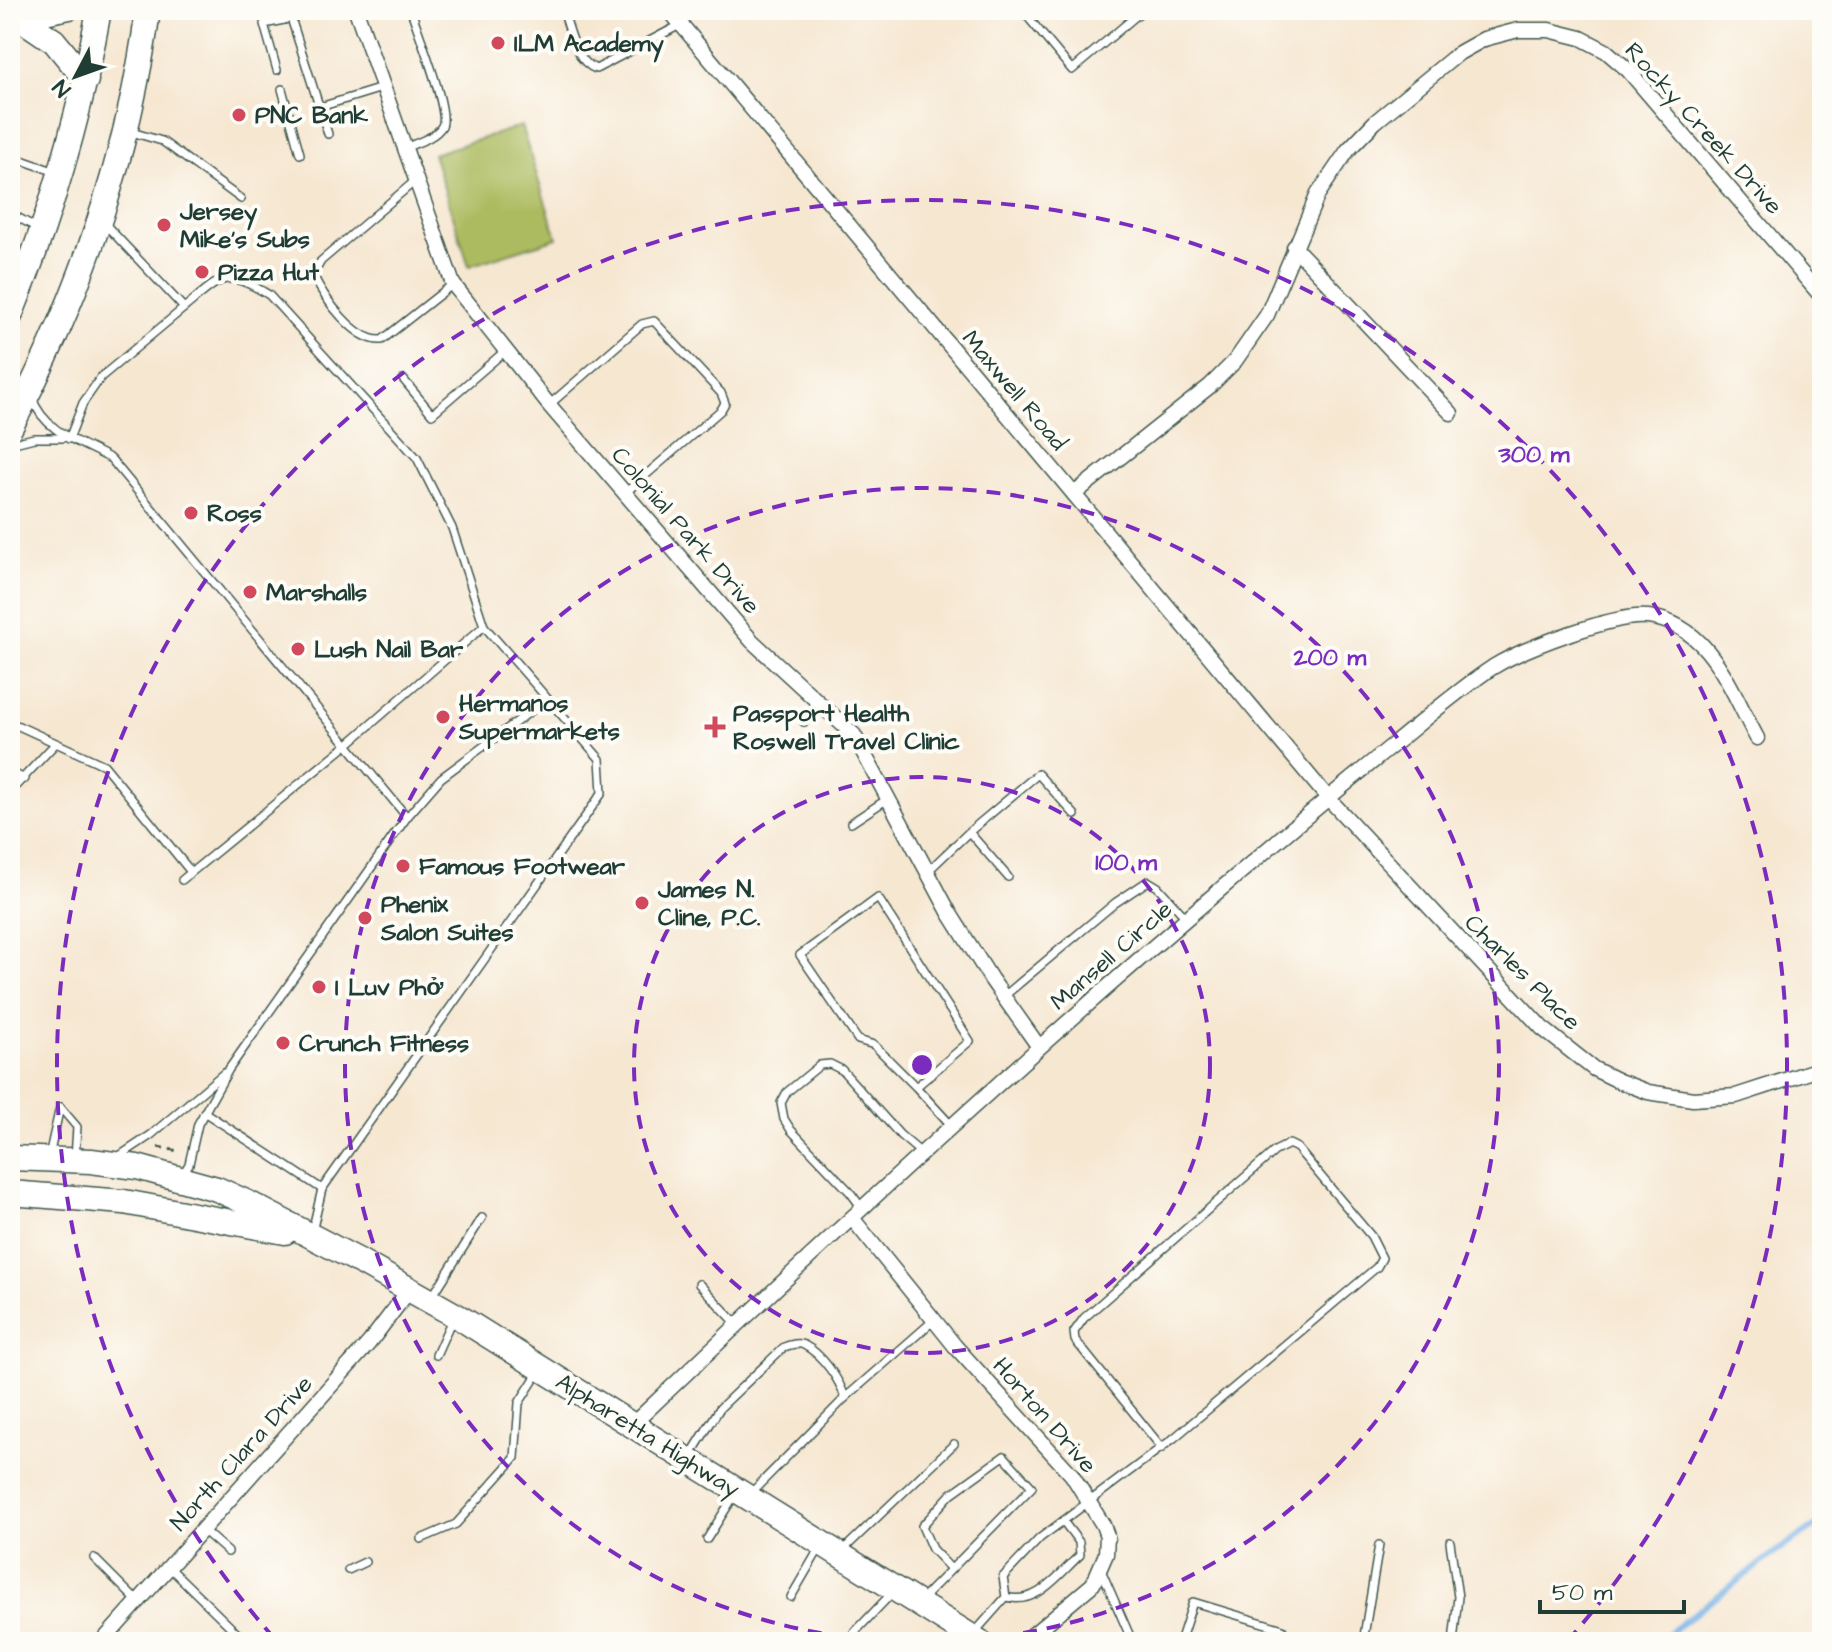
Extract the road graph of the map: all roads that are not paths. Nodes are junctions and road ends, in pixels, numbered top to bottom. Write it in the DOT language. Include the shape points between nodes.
graph roads {
  1 [pos="70,10"];
  2 [pos="99,10"];
  3 [pos="148,10"];
  4 [pos="282,10"];
  5 [pos="356,10"];
  6 [pos="411,10"];
  7 [pos="563,10"];
  8 [pos="669,10"];
  9 [pos="1022,10"];
  10 [pos="1143,10"];
  11 [pos="284,20"];
  12 [pos="16,21"];
  13 [pos="680,25"];
  14 [pos="277,70"];
  15 [pos="86,80"];
  16 [pos="383,87"];
  17 [pos="282,89"];
  18 [pos="320,107"];
  19 [pos="125,130"];
  20 [pos="328,134"];
  21 [pos="404,148"];
  22 [pos="300,154"];
  23 [pos="10,156"];
  24 [pos="62,174"];
  25 [pos="415,181"];
  26 [pos="241,199"];
  27 [pos="99,217"];
  28 [pos="19,218"];
  29 [pos="43,231"];
  30 [pos="1294,247"];
  31 [pos="17,280"];
  32 [pos="453,284"];
  33 [pos="1822,297"];
  34 [pos="184,308"];
  35 [pos="10,316"];
  36 [pos="505,351"];
  37 [pos="403,379"];
  38 [pos="30,388"];
  39 [pos="549,405"];
  40 [pos="1451,413"];
  41 [pos="10,428"];
  42 [pos="69,439"];
  43 [pos="10,444"];
  44 [pos="625,493"];
  45 [pos="1074,494"];
  46 [pos="484,626"];
  47 [pos="547,699"];
  48 [pos="820,705"];
  49 [pos="10,722"];
  50 [pos="804,722"];
  51 [pos="1757,738"];
  52 [pos="55,744"];
  53 [pos="348,744"];
  54 [pos="10,772"];
  55 [pos="25,779"];
  56 [pos="10,792"];
  57 [pos="889,798"];
  58 [pos="1328,798"];
  59 [pos="1075,815"];
  60 [pos="407,817"];
  61 [pos="851,823"];
  62 [pos="969,832"];
  63 [pos="191,872"];
  64 [pos="927,872"];
  65 [pos="1008,877"];
  66 [pos="182,880"];
  67 [pos="1186,918"];
  68 [pos="1003,997"];
  69 [pos="1039,1047"];
  70 [pos="1822,1068"];
  71 [pos="229,1069"];
  72 [pos="916,1087"];
  73 [pos="204,1112"];
  74 [pos="951,1125"];
  75 [pos="920,1152"];
  76 [pos="10,1158"];
  77 [pos="49,1159"];
  78 [pos="75,1160"];
  79 [pos="105,1163"];
  80 [pos="180,1177"];
  81 [pos="322,1189"];
  82 [pos="10,1193"];
  83 [pos="124,1202"];
  84 [pos="857,1213"];
  85 [pos="482,1218"];
  86 [pos="311,1237"];
  87 [pos="699,1284"];
  88 [pos="420,1295"];
  89 [pos="454,1315"];
  90 [pos="934,1320"];
  91 [pos="738,1325"];
  92 [pos="436,1355"];
  93 [pos="541,1369"];
  94 [pos="845,1398"];
  95 [pos="632,1425"];
  96 [pos="954,1444"];
  97 [pos="1162,1448"];
  98 [pos="688,1460"];
  99 [pos="742,1493"];
  100 [pos="1089,1501"];
  101 [pos="1063,1521"];
  102 [pos="202,1530"];
  103 [pos="421,1539"];
  104 [pos="707,1539"];
  105 [pos="1450,1542"];
  106 [pos="1379,1545"];
  107 [pos="830,1549"];
  108 [pos="228,1552"];
  109 [pos="94,1558"];
  110 [pos="365,1562"];
  111 [pos="169,1567"];
  112 [pos="951,1569"];
  113 [pos="348,1570"];
  114 [pos="1101,1570"];
  115 [pos="896,1589"];
  116 [pos="791,1597"];
  117 [pos="1006,1597"];
  118 [pos="138,1602"];
  119 [pos="918,1603"];
  120 [pos="853,1634"];
  121 [pos="1129,1634"];
  122 [pos="975,1639"];
  123 [pos="102,1642"];
  124 [pos="246,1642"];
  125 [pos="1024,1642"];
  126 [pos="1180,1642"];
  127 [pos="1280,1642"];
  128 [pos="1363,1642"];
  129 [pos="1453,1642"];
  1 -- 12 [label="street"];
  2 -- 15 [label="main road"];
  3 -- 19 [label="main road"];
  4 -- 11 [label="lane"];
  5 -- 16 [label="street, Colonial Park Drive"];
  6 -- 21 [label="lane" via="444,124 427,139"];
  7 -- 13 [label="lane" via="581,58 596,69"];
  8 -- 13 [label="street, Maxwell Road"];
  9 -- 10 [label="lane" via="1072,70"];
  11 -- 14 [label="lane" via="264,24"];
  11 -- 18 [label="lane" via="291,18"];
  12 -- 15 [label="main road" via="54,41"];
  13 -- 45 [label="street, Maxwell Road"];
  15 -- 24 [label="main road"];
  16 -- 18 [label="lane"];
  16 -- 21 [label="street, Colonial Park Drive"];
  17 -- 22 [label="lane"];
  18 -- 20 [label="lane"];
  19 -- 26 [label="lane" via="162,141"];
  19 -- 27 [label="main road"];
  21 -- 25 [label="street, Colonial Park Drive"];
  23 -- 24 [label="lane"];
  24 -- 29 [label="main road"];
  25 -- 32 [label="street, Colonial Park Drive"];
  25 -- 32 [label="lane" via="321,261 313,275 356,333 376,341"];
  27 -- 34 [label="lane"];
  27 -- 38 [label="main road"];
  28 -- 29 [label="lane"];
  29 -- 31 [label="main road"];
  30 -- 33 [label="street, Rocky Creek Drive" via="1318,194 1375,122 1459,53 1484,39 1518,30 1549,30 1581,38 1628,70"];
  30 -- 40 [label="street"];
  30 -- 45 [label="street, Rocky Creek Drive" via="1267,315 1235,361"];
  31 -- 35 [label="main road"];
  32 -- 36 [label="street, Colonial Park Drive"];
  34 -- 42 [label="lane" via="101,377 83,403"];
  34 -- 46 [label="lane" via="218,281 234,277 269,295 417,458 452,528"];
  36 -- 37 [label="lane" via="432,414"];
  36 -- 39 [label="street, Colonial Park Drive"];
  38 -- 41 [label="main road"];
  38 -- 42 [label="lane" via="42,417"];
  39 -- 44 [label="street, Colonial Park Drive"];
  39 -- 44 [label="lane" via="642,324 654,321 721,393 721,410"];
  42 -- 43 [label="lane" via="47,436"];
  42 -- 53 [label="lane" via="111,459"];
  44 -- 48 [label="street, Colonial Park Drive" via="752,641"];
  45 -- 58 [label="street, Maxwell Road"];
  46 -- 47 [label="lane"];
  46 -- 53 [label="lane"];
  47 -- 60 [label="lane" via="441,778"];
  47 -- 81 [label="lane" via="600,759 602,793"];
  48 -- 50 [label="lane"];
  48 -- 57 [label="street, Colonial Park Drive" via="854,735"];
  49 -- 52 [label="lane"];
  51 -- 58 [label="street, Mansell Circle" via="1713,657 1697,639 1665,621 1629,617 1495,666"];
  52 -- 55 [label="lane"];
  52 -- 63 [label="lane" via="104,765"];
  53 -- 60 [label="lane"];
  53 -- 63 [label="lane"];
  54 -- 55 [label="lane"];
  55 -- 56 [label="lane"];
  57 -- 61 [label="lane"];
  57 -- 64 [label="street, Colonial Park Drive"];
  58 -- 67 [label="street, Mansell Circle"];
  58 -- 70 [label="street, Charles Place" via="1542,1028 1594,1069 1648,1092 1693,1099 1736,1096"];
  59 -- 62 [label="lane" via="1038,774"];
  60 -- 71 [label="lane"];
  62 -- 64 [label="lane"];
  62 -- 65 [label="lane"];
  63 -- 66 [label="lane"];
  64 -- 68 [label="street, Colonial Park Drive"];
  67 -- 68 [label="lane" via="1148,881"];
  67 -- 69 [label="street, Mansell Circle"];
  68 -- 69 [label="street, Colonial Park Drive"];
  69 -- 74 [label="street, Mansell Circle"];
  71 -- 73 [label="lane"];
  71 -- 79 [label="lane" via="151,1135"];
  72 -- 72 [label="lane" via="970,1041 878,898 800,955 858,1040 874,1045"];
  72 -- 74 [label="lane"];
  73 -- 80 [label="lane"];
  73 -- 81 [label="lane"];
  74 -- 75 [label="street, Mansell Circle"];
  75 -- 84 [label="street, Mansell Circle"];
  75 -- 84 [label="lane" via="836,1065 820,1065 787,1092 781,1103 784,1119 850,1192"];
  76 -- 77 [label="main road, Alpharetta Highway"];
  77 -- 78 [label="main road, Alpharetta Highway"];
  77 -- 78 [label="lane" via="60,1107 77,1127"];
  78 -- 79 [label="main road, Alpharetta Highway"];
  79 -- 80 [label="main road, Alpharetta Highway"];
  80 -- 83 [label="main road" via="153,1195"];
  80 -- 86 [label="main road, Alpharetta Highway" via="217,1189"];
  81 -- 86 [label="lane"];
  82 -- 83 [label="main road, Alpharetta Highway"];
  83 -- 86 [label="main road, Alpharetta Highway"];
  84 -- 90 [label="street, Horton Drive"];
  84 -- 91 [label="street, Mansell Circle"];
  85 -- 88 [label="lane"];
  86 -- 88 [label="main road, Alpharetta Highway"];
  87 -- 91 [label="lane"];
  88 -- 89 [label="main road, Alpharetta Highway"];
  88 -- 102 [label="street, North Clara Drive" via="369,1343"];
  89 -- 92 [label="lane"];
  89 -- 93 [label="main road, Alpharetta Highway"];
  90 -- 94 [label="lane"];
  90 -- 100 [label="street, Horton Drive"];
  91 -- 95 [label="street, Mansell Circle"];
  93 -- 95 [label="main road, Alpharetta Highway"];
  93 -- 103 [label="lane" via="519,1403 515,1458 456,1524"];
  94 -- 98 [label="lane" via="841,1382 804,1345 784,1347 720,1408"];
  94 -- 99 [label="lane"];
  95 -- 98 [label="main road, Alpharetta Highway"];
  96 -- 107 [label="lane"];
  97 -- 97 [label="lane" via="1382,1258 1371,1236 1289,1144 1186,1228 1074,1332 1075,1340"];
  97 -- 100 [label="lane"];
  98 -- 99 [label="main road, Alpharetta Highway"];
  99 -- 104 [label="lane"];
  99 -- 107 [label="main road, Alpharetta Highway"];
  100 -- 101 [label="lane"];
  100 -- 114 [label="street, Horton Drive" via="1107,1536"];
  101 -- 117 [label="lane" via="1003,1577"];
  101 -- 117 [label="lane" via="1079,1542 1080,1555 1033,1597"];
  102 -- 108 [label="lane"];
  102 -- 111 [label="street, North Clara Drive"];
  105 -- 129 [label="lane" via="1458,1597"];
  106 -- 128 [label="lane"];
  107 -- 115 [label="main road, Alpharetta Highway"];
  107 -- 116 [label="lane"];
  109 -- 118 [label="lane"];
  110 -- 113 [label="lane"];
  111 -- 118 [label="street, North Clara Drive"];
  111 -- 124 [label="lane"];
  112 -- 112 [label="lane" via="1032,1487 1004,1456 951,1494 922,1526 932,1549"];
  112 -- 119 [label="lane"];
  114 -- 121 [label="lane"];
  114 -- 125 [label="street" via="1093,1584"];
  115 -- 119 [label="main road, Alpharetta Highway"];
  115 -- 120 [label="lane"];
  117 -- 122 [label="lane"];
  118 -- 123 [label="street, North Clara Drive"];
  119 -- 122 [label="main road, Alpharetta Highway"];
  126 -- 127 [label="lane" via="1193,1602 1283,1629"];
}
